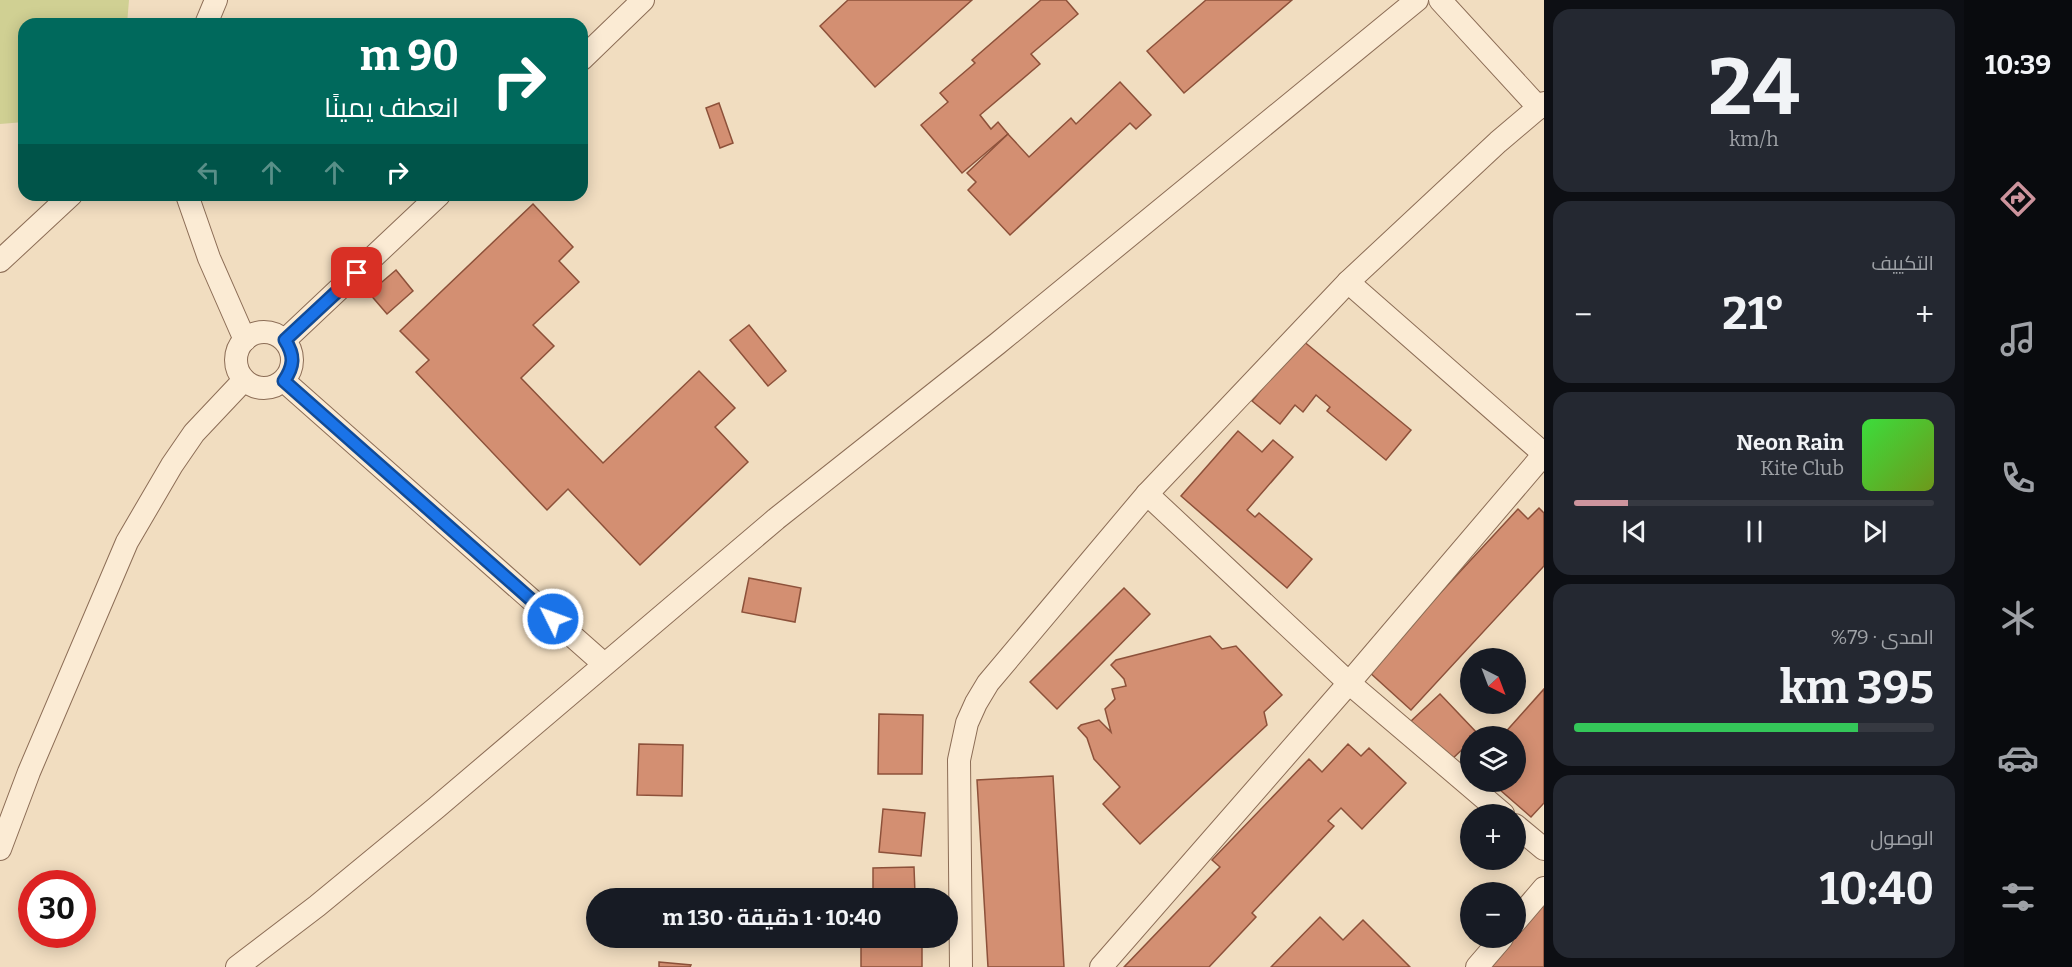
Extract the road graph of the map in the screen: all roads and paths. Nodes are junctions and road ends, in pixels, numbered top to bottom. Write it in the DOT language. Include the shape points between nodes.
graph roads {
  1 [pos="216,0"];
  2 [pos="643,0"];
  3 [pos="1417,0"];
  4 [pos="1440,0"];
  5 [pos="208,18"];
  6 [pos="588,53"];
  7 [pos="1541,105"];
  8 [pos="64,201"];
  9 [pos="189,201"];
  10 [pos="434,201"];
  11 [pos="0,261"];
  12 [pos="1348,282"];
  13 [pos="245,339"];
  14 [pos="285,340"];
  15 [pos="244,380"];
  16 [pos="284,381"];
  17 [pos="1544,454"];
  18 [pos="1147,495"];
  19 [pos="604,664"];
  20 [pos="1349,683"];
  21 [pos="1491,804"];
  22 [pos="1526,834"];
  23 [pos="0,849"];
  24 [pos="1544,849"];
  25 [pos="1544,888"];
  26 [pos="1526,909"];
  27 [pos="1493,948"];
  28 [pos="237,967"];
  29 [pos="961,967"];
  30 [pos="1101,967"];
  31 [pos="1477,967"];
  1 -- 5 [label="street"];
  2 -- 6 [label="street"];
  3 -- 19 [label="street" via="997,344 776,519"];
  4 -- 7 [label="street"];
  7 -- 12 [label="street"];
  8 -- 11 [label="street"];
  9 -- 13 [label="street"];
  10 -- 14 [label="street"];
  12 -- 17 [label="street"];
  12 -- 18 [label="street"];
  13 -- 14 [label="street" via="265,331"];
  13 -- 15 [label="street" via="236,360"];
  14 -- 16 [label="street" via="293,361"];
  15 -- 16 [label="street" via="264,389"];
  15 -- 23 [label="street" via="195,433 127,542"];
  16 -- 19 [label="street"];
  17 -- 20 [label="street"];
  18 -- 20 [label="street"];
  18 -- 29 [label="street" via="988,683 967,723 958,779"];
  19 -- 28 [label="street" via="327,899"];
  20 -- 21 [label="street"];
  20 -- 30 [label="street"];
  22 -- 24 [label="street"];
  25 -- 26 [label="street"];
  27 -- 31 [label="street"];
}
